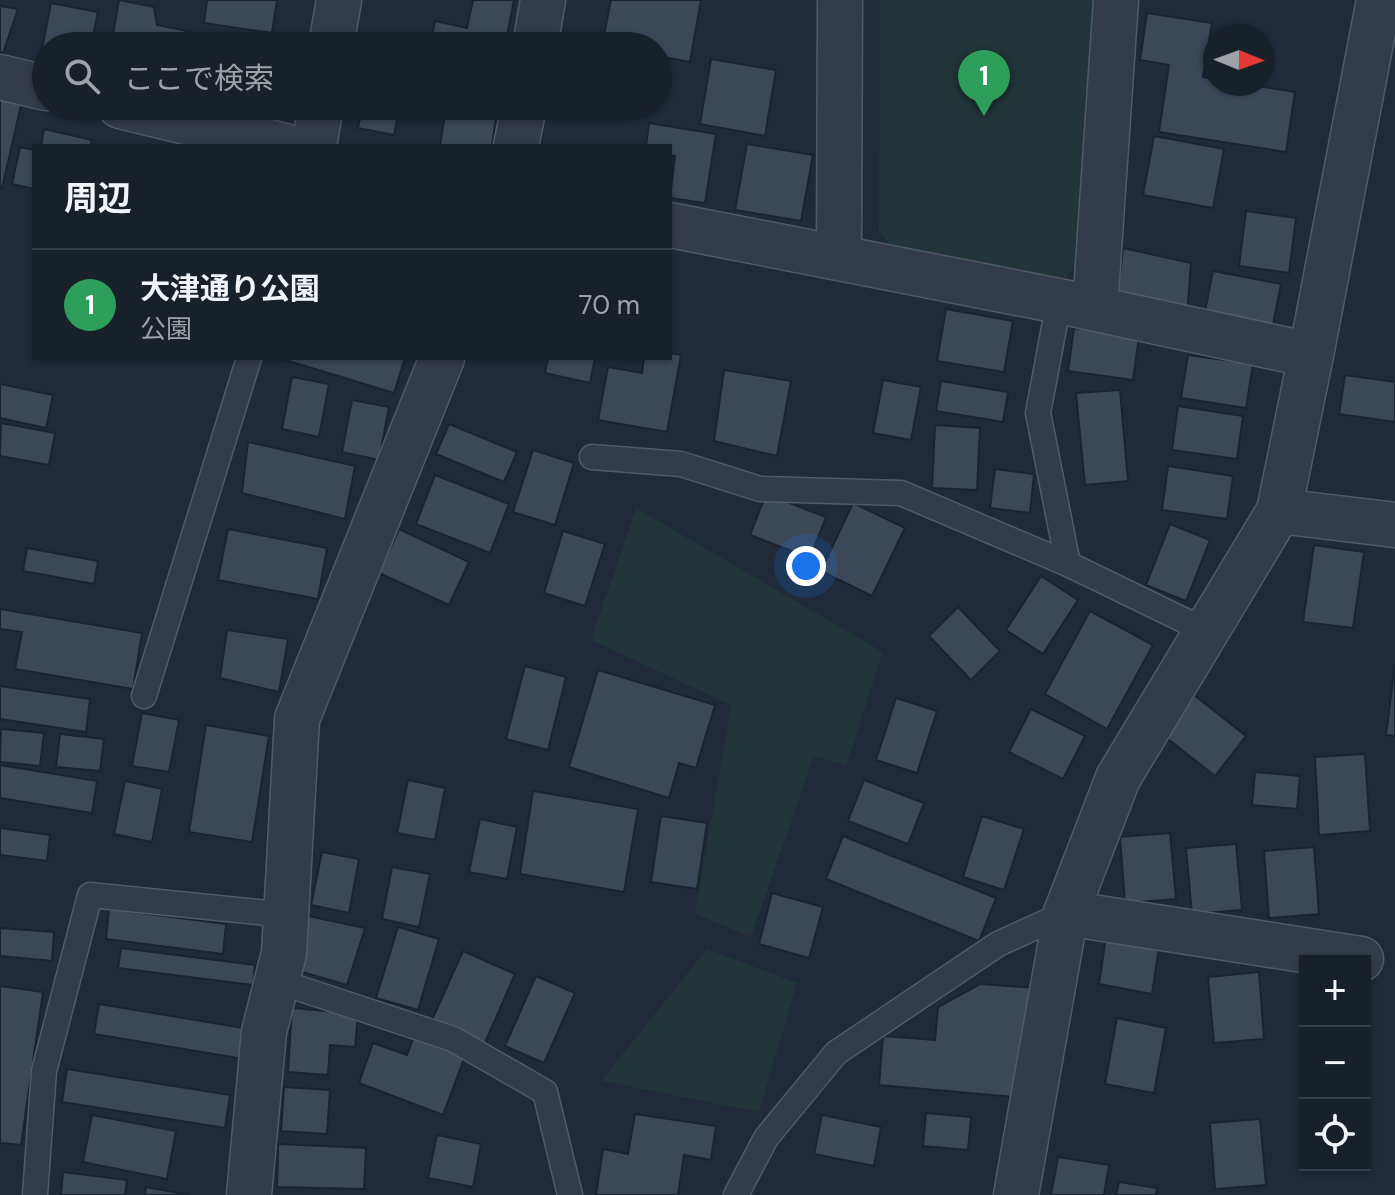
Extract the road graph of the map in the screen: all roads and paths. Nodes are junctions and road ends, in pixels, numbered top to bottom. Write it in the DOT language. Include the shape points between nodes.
graph roads {
  1 [pos="339,0"];
  2 [pos="543,0"];
  3 [pos="840,0"];
  4 [pos="1116,0"];
  5 [pos="1379,0"];
  6 [pos="333,32"];
  7 [pos="537,32"];
  8 [pos="0,77"];
  9 [pos="32,85"];
  10 [pos="178,120"];
  11 [pos="319,120"];
  12 [pos="521,120"];
  13 [pos="277,144"];
  14 [pos="314,144"];
  15 [pos="516,144"];
  16 [pos="672,225"];
  17 [pos="839,257"];
  18 [pos="1077,305"];
  19 [pos="1311,355"];
  20 [pos="248,360"];
  21 [pos="441,360"];
  22 [pos="592,457"];
  23 [pos="1279,511"];
  24 [pos="1395,525"];
  25 [pos="1068,564"];
  26 [pos="1206,631"];
  27 [pos="144,696"];
  28 [pos="1066,913"];
  29 [pos="287,915"];
  30 [pos="1335,955"];
  31 [pos="277,981"];
  32 [pos="35,1195"];
  33 [pos="249,1195"];
  34 [pos="570,1195"];
  35 [pos="736,1195"];
  36 [pos="1016,1195"];
  1 -- 6 [label="street"];
  2 -- 7 [label="street"];
  3 -- 17 [label="street"];
  4 -- 18 [label="street"];
  5 -- 19 [label="street"];
  8 -- 9 [label="street"];
  10 -- 13 [label="street"];
  11 -- 14 [label="street"];
  12 -- 15 [label="street"];
  16 -- 17 [label="street"];
  17 -- 18 [label="street"];
  18 -- 19 [label="street"];
  18 -- 25 [label="lane" via="1038,413"];
  19 -- 23 [label="street"];
  20 -- 27 [label="lane"];
  21 -- 29 [label="street" via="297,719"];
  22 -- 25 [label="lane" via="681,464 760,489 901,493"];
  23 -- 24 [label="street"];
  23 -- 26 [label="street"];
  25 -- 26 [label="lane"];
  26 -- 28 [label="street" via="1118,778"];
  28 -- 30 [label="street"];
  28 -- 35 [label="lane" via="998,944 836,1053 766,1138"];
  28 -- 36 [label="street"];
  29 -- 31 [label="street"];
  29 -- 32 [label="lane" via="90,895 44,1071"];
  31 -- 33 [label="street" via="264,1032"];
  31 -- 34 [label="lane" via="453,1039 545,1092"];
}
